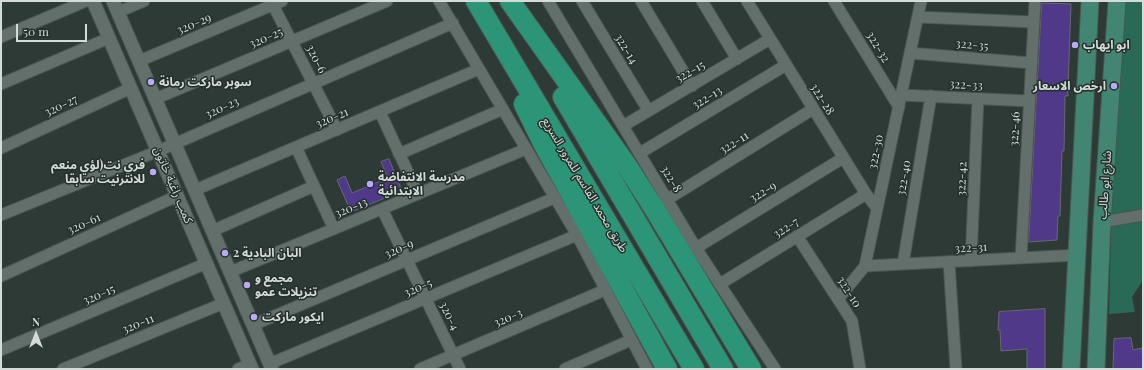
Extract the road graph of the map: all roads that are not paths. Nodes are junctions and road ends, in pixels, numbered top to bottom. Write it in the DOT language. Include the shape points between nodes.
graph roads {
  1 [pos="86,1"];
  2 [pos="93,1"];
  3 [pos="144,1"];
  4 [pos="387,1"];
  5 [pos="439,1"];
  6 [pos="476,1"];
  7 [pos="509,1"];
  8 [pos="548,1"];
  9 [pos="582,1"];
  10 [pos="641,1"];
  11 [pos="702,1"];
  12 [pos="747,1"];
  13 [pos="834,1"];
  14 [pos="1035,1"];
  15 [pos="1090,1"];
  16 [pos="1116,1"];
  17 [pos="275,2"];
  18 [pos="919,3"];
  19 [pos="116,6"];
  20 [pos="918,17"];
  21 [pos="1034,22"];
  22 [pos="453,24"];
  23 [pos="1,37"];
  24 [pos="109,38"];
  25 [pos="770,39"];
  26 [pos="292,41"];
  27 [pos="910,53"];
  28 [pos="736,59"];
  29 [pos="139,61"];
  30 [pos="1031,63"];
  31 [pos="786,65"];
  32 [pos="479,69"];
  33 [pos="313,83"];
  34 [pos="1,84"];
  35 [pos="692,86"];
  36 [pos="131,88"];
  37 [pos="901,94"];
  38 [pos="932,96"];
  39 [pos="978,98"];
  40 [pos="155,99"];
  41 [pos="1029,101"];
  42 [pos="899,107"];
  43 [pos="503,109"];
  44 [pos="813,109"];
  45 [pos="648,110"];
  46 [pos="380,112"];
  47 [pos="623,126"];
  48 [pos="337,130"];
  49 [pos="175,144"];
  50 [pos="296,147"];
  51 [pos="1,148"];
  52 [pos="526,149"];
  53 [pos="158,151"];
  54 [pos="640,153"];
  55 [pos="399,154"];
  56 [pos="843,158"];
  57 [pos="314,186"];
  58 [pos="195,190"];
  59 [pos="418,194"];
  60 [pos="866,194"];
  61 [pos="178,196"];
  62 [pos="554,198"];
  63 [pos="668,199"];
  64 [pos="877,208"];
  65 [pos="382,209"];
  66 [pos="1,215"];
  67 [pos="1143,215"];
  68 [pos="1102,222"];
  69 [pos="334,229"];
  70 [pos="212,230"];
  71 [pos="577,235"];
  72 [pos="797,236"];
  73 [pos="696,248"];
  74 [pos="1078,255"];
  75 [pos="1021,258"];
  76 [pos="407,260"];
  77 [pos="971,261"];
  78 [pos="949,262"];
  79 [pos="207,263"];
  80 [pos="903,264"];
  81 [pos="865,266"];
  82 [pos="230,272"];
  83 [pos="1,276"];
  84 [pos="720,284"];
  85 [pos="605,290"];
  86 [pos="426,298"];
  87 [pos="838,299"];
  88 [pos="224,303"];
  89 [pos="253,325"];
  90 [pos="631,340"];
  91 [pos="1,350"];
  92 [pos="453,355"];
  93 [pos="251,366"];
  94 [pos="271,366"];
  95 [pos="63,369"];
  96 [pos="238,369"];
  97 [pos="420,369"];
  98 [pos="460,369"];
  99 [pos="565,369"];
  100 [pos="647,369"];
  101 [pos="667,369"];
  102 [pos="694,369"];
  103 [pos="723,369"];
  104 [pos="751,369"];
  105 [pos="775,369"];
  106 [pos="860,369"];
  107 [pos="956,369"];
  108 [pos="1071,369"];
  109 [pos="1096,369"];
  1 -- 23 [label="street"];
  2 -- 24 [label="street, كمب راغبة خاتون"];
  3 -- 19 [label="street"];
  4 -- 26 [label="street, 320-25"];
  5 -- 22 [label="street"];
  6 -- 101 [label="highway" via="544,145"];
  6 -- 102 [label="highway, طريق محمد القاسم للمرور السريع"];
  7 -- 103 [label="highway, طريق محمد القاسم للمرور السريع"];
  7 -- 104 [label="highway" via="625,163"];
  8 -- 47 [label="street, 322-8"];
  9 -- 45 [label="street, 322-14"];
  10 -- 35 [label="street"];
  11 -- 28 [label="street"];
  12 -- 25 [label="street, 322-28"];
  13 -- 42 [label="street, 322-32"];
  14 -- 21 [label="street, 322-46"];
  15 -- 74 [label="main road, شارع ابو طالب"];
  16 -- 68 [label="main road, شارع ابو طالب"];
  17 -- 26 [label="street, 320-6"];
  17 -- 29 [label="street, 320-29"];
  18 -- 20 [label="street, 322-30"];
  19 -- 29 [label="street, كمب راغبة خاتون"];
  20 -- 21 [label="street"];
  20 -- 27 [label="street, 322-30"];
  21 -- 30 [label="street, 322-46"];
  22 -- 32 [label="street"];
  22 -- 33 [label="street, 320-23"];
  24 -- 34 [label="street"];
  24 -- 36 [label="street, كمب راغبة خاتون"];
  25 -- 28 [label="street, 322-15"];
  25 -- 31 [label="street, 322-28"];
  26 -- 33 [label="street, 320-6"];
  26 -- 40 [label="street, 320-25"];
  27 -- 30 [label="street, 322-35"];
  27 -- 37 [label="street, 322-30"];
  28 -- 35 [label="street, 322-15"];
  29 -- 40 [label="street, كمب راغبة خاتون"];
  30 -- 41 [label="street, 322-46"];
  31 -- 44 [label="street, 322-28"];
  31 -- 54 [label="street, 322-13"];
  32 -- 43 [label="street"];
  32 -- 46 [label="street, 320-21"];
  33 -- 48 [label="street, 320-6"];
  33 -- 49 [label="street, 320-23"];
  35 -- 45 [label="street, 322-15"];
  36 -- 51 [label="street, 320-27"];
  36 -- 53 [label="street, كمب راغبة خاتون"];
  37 -- 38 [label="street, 322-33"];
  37 -- 42 [label="street, 322-30"];
  38 -- 39 [label="street, 322-33"];
  38 -- 80 [label="street, 322-40"];
  39 -- 41 [label="street, 322-33"];
  39 -- 77 [label="street, 322-42"];
  40 -- 49 [label="street, كمب راغبة خاتون"];
  41 -- 75 [label="street, 322-46"];
  42 -- 64 [label="street, 322-30"];
  43 -- 52 [label="street"];
  43 -- 55 [label="street"];
  44 -- 56 [label="street, 322-28"];
  44 -- 63 [label="street, 322-11"];
  45 -- 47 [label="street, 322-15"];
  46 -- 48 [label="street, 320-21"];
  46 -- 55 [label="street"];
  47 -- 54 [label="street, 322-8"];
  48 -- 50 [label="street, 320-21"];
  49 -- 53 [label="street, 320-23"];
  49 -- 58 [label="street, كمب راغبة خاتون"];
  50 -- 57 [label="street"];
  50 -- 58 [label="street, 320-21"];
  52 -- 59 [label="street, 320-13"];
  52 -- 62 [label="street"];
  53 -- 61 [label="street, كمب راغبة خاتون"];
  53 -- 66 [label="street, 320-23"];
  54 -- 63 [label="street, 322-8"];
  55 -- 59 [label="street"];
  56 -- 60 [label="street, 322-28"];
  56 -- 73 [label="street, 322-9"];
  57 -- 69 [label="street"];
  57 -- 70 [label="street"];
  58 -- 70 [label="street, كمب راغبة خاتون"];
  59 -- 65 [label="street, 320-13"];
  60 -- 64 [label="street, 322-28"];
  60 -- 72 [label="street, 322-7"];
  61 -- 79 [label="street, كمب راغبة خاتون"];
  61 -- 83 [label="street, 320-61"];
  62 -- 71 [label="street"];
  62 -- 76 [label="street, 320-9"];
  63 -- 73 [label="street, 322-8"];
  64 -- 81 [label="street, 322-30"];
  65 -- 69 [label="street, 320-13"];
  65 -- 76 [label="street, 320-4"];
  67 -- 68 [label="street"];
  68 -- 109 [label="main road, شارع ابو طالب"];
  69 -- 82 [label="street, 320-13"];
  70 -- 82 [label="street, كمب راغبة خاتون"];
  71 -- 85 [label="street"];
  71 -- 86 [label="street, 320-5"];
  72 -- 84 [label="street, 322-7"];
  72 -- 87 [label="street, 322-10"];
  73 -- 84 [label="street, 322-8"];
  74 -- 75 [label="street, 322-31"];
  74 -- 108 [label="main road, شارع ابو طالب"];
  75 -- 77 [label="street, 322-31"];
  76 -- 86 [label="street, 320-4"];
  76 -- 89 [label="street, 320-9"];
  77 -- 78 [label="street, 322-31"];
  78 -- 80 [label="street, 322-31"];
  78 -- 107 [label="street"];
  79 -- 88 [label="street, كمب راغبة خاتون"];
  79 -- 91 [label="street, 320-15"];
  80 -- 81 [label="street, 322-31"];
  81 -- 87 [label="street, 322-30"];
  82 -- 89 [label="street, كمب راغبة خاتون"];
  84 -- 105 [label="street, 322-8"];
  85 -- 90 [label="street"];
  85 -- 92 [label="street, 320-3"];
  86 -- 92 [label="street, 320-4"];
  86 -- 94 [label="street, 320-5"];
  87 -- 106 [label="street, 322-10" via="852,321"];
  88 -- 93 [label="street, كمب راغبة خاتون"];
  88 -- 95 [label="street, 320-11"];
  89 -- 94 [label="street, كمب راغبة خاتون"];
  90 -- 99 [label="street"];
  90 -- 100 [label="street"];
  92 -- 97 [label="street, 320-3"];
  92 -- 98 [label="street, 320-4"];
  93 -- 96 [label="street"];
}
